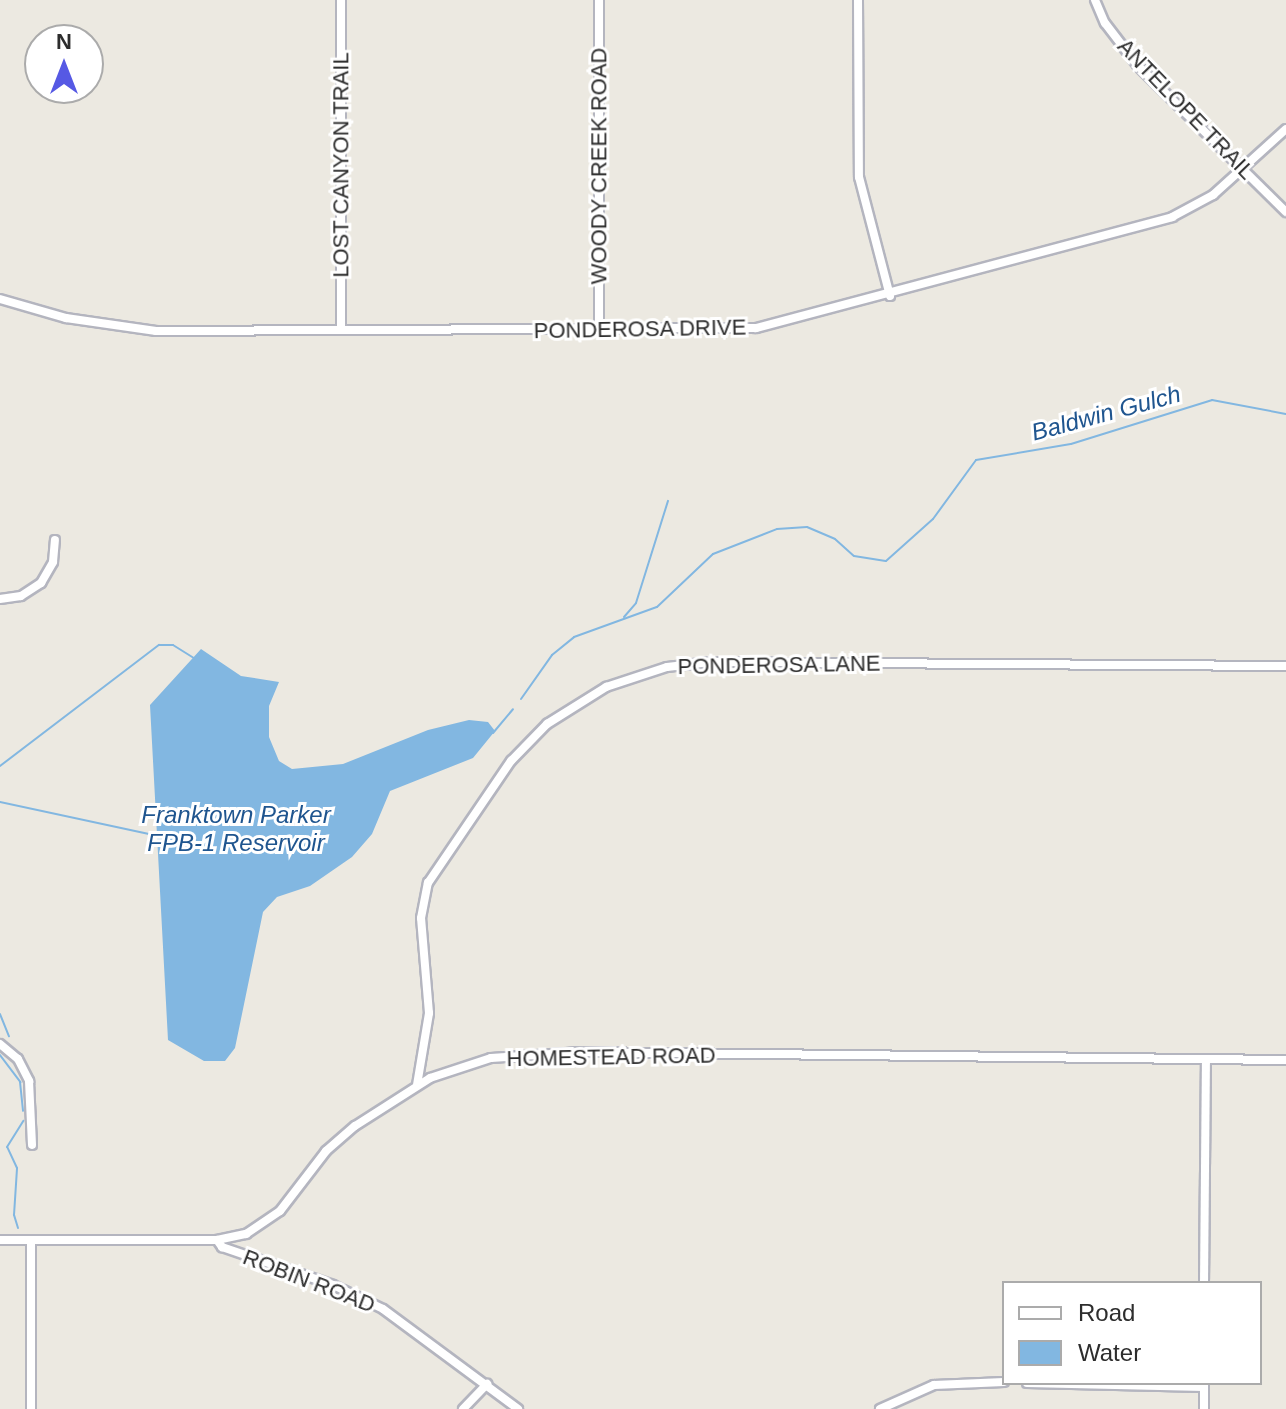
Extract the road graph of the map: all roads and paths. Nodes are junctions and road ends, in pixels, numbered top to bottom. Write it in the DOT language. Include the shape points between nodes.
graph roads {
  1 [pos="341,0"];
  2 [pos="599,0"];
  3 [pos="858,0"];
  4 [pos="1095,0"];
  5 [pos="1286,129"];
  6 [pos="1243,169"];
  7 [pos="1286,212"];
  8 [pos="890,296"];
  9 [pos="0,299"];
  10 [pos="341,329"];
  11 [pos="599,331"];
  12 [pos="55,540"];
  13 [pos="0,599"];
  14 [pos="1286,666"];
  15 [pos="0,1044"];
  16 [pos="1206,1060"];
  17 [pos="1286,1060"];
  18 [pos="417,1085"];
  19 [pos="32,1145"];
  20 [pos="0,1240"];
  21 [pos="31,1240"];
  22 [pos="217,1240"];
  23 [pos="1204,1281"];
  24 [pos="1002,1382"];
  25 [pos="487,1384"];
  26 [pos="1204,1385"];
  27 [pos="31,1409"];
  28 [pos="463,1409"];
  29 [pos="518,1409"];
  30 [pos="880,1409"];
  31 [pos="1204,1409"];
  1 -- 10 [label="street, LOST CANYON TRAIL"];
  2 -- 11 [label="street, WOODY CREEK ROAD"];
  3 -- 8 [label="street" via="859,177"];
  4 -- 6 [label="street, ANTELOPE TRAIL" via="1123,48"];
  5 -- 6 [label="street, PONDEROSA DRIVE"];
  6 -- 7 [label="street, ANTELOPE TRAIL"];
  6 -- 8 [label="street, PONDEROSA DRIVE" via="1201,204 1172,217"];
  8 -- 11 [label="street, PONDEROSA DRIVE" via="743,329"];
  9 -- 10 [label="street, PONDEROSA DRIVE" via="66,318 156,331"];
  10 -- 11 [label="street, PONDEROSA DRIVE"];
  12 -- 13 [label="street" via="53,562 41,583 29,593"];
  14 -- 18 [label="street, PONDEROSA LANE" via="711,662 667,667 606,687 547,724 511,761 428,883 421,918 429,1013"];
  15 -- 19 [label="street" via="18,1059 29,1081"];
  16 -- 17 [label="street, HOMESTEAD ROAD"];
  16 -- 18 [label="street, HOMESTEAD ROAD" via="542,1053 475,1061"];
  16 -- 23 [label="street"];
  18 -- 22 [label="street, HOMESTEAD ROAD" via="343,1135 266,1224"];
  20 -- 21 [label="street, HOMESTEAD ROAD"];
  21 -- 22 [label="street, HOMESTEAD ROAD"];
  21 -- 27 [label="street"];
  22 -- 25 [label="street, ROBIN ROAD" via="222,1247 376,1306"];
  24 -- 30 [label="street" via="934,1385"];
  25 -- 28 [label="street"];
  25 -- 29 [label="street, ROBIN ROAD"];
  26 -- 31 [label="street"];
}
